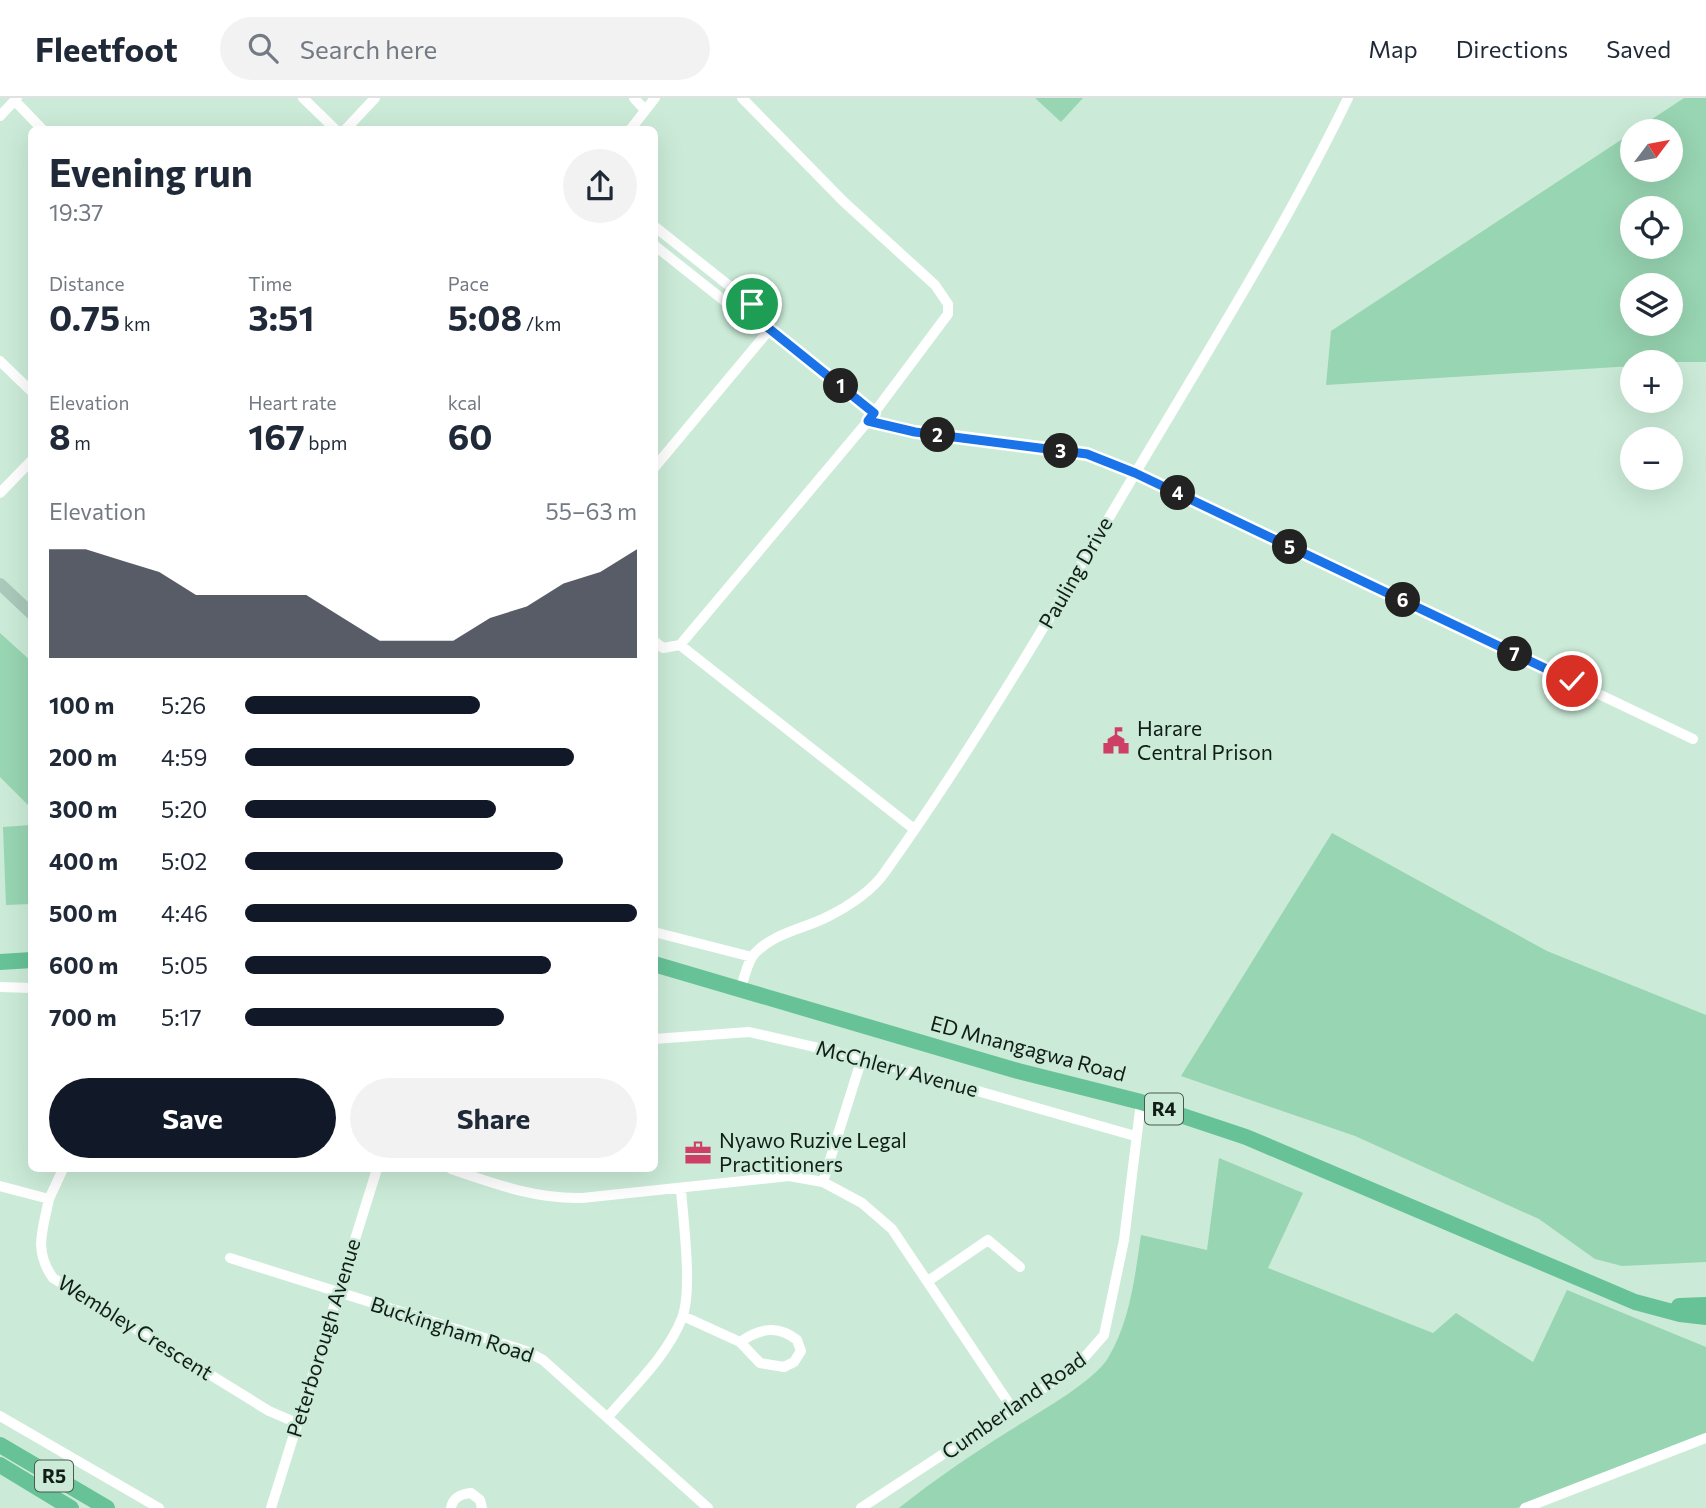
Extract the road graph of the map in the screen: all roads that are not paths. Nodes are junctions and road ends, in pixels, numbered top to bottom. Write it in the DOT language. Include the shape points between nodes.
graph roads {
  1 [pos="303,98"];
  2 [pos="375,98"];
  3 [pos="634,98"];
  4 [pos="656,98"];
  5 [pos="742,98"];
  6 [pos="1348,98"];
  7 [pos="16,99"];
  8 [pos="645,110"];
  9 [pos="0,116"];
  10 [pos="40,126"];
  11 [pos="332,126"];
  12 [pos="349,126"];
  13 [pos="633,126"];
  14 [pos="658,229"];
  15 [pos="658,247"];
  16 [pos="684,250"];
  17 [pos="676,261"];
  18 [pos="757,319"];
  19 [pos="770,329"];
  20 [pos="0,360"];
  21 [pos="28,388"];
  22 [pos="871,417"];
  23 [pos="658,463"];
  24 [pos="28,464"];
  25 [pos="1135,473"];
  26 [pos="0,493"];
  27 [pos="0,584"];
  28 [pos="28,610"];
  29 [pos="658,644"];
  30 [pos="680,645"];
  31 [pos="1693,738"];
  32 [pos="914,829"];
  33 [pos="658,933"];
  34 [pos="752,957"];
  35 [pos="28,960"];
  36 [pos="0,962"];
  37 [pos="658,965"];
  38 [pos="0,987"];
  39 [pos="28,988"];
  40 [pos="741,988"];
  41 [pos="658,1039"];
  42 [pos="862,1058"];
  43 [pos="1141,1102"];
  44 [pos="1135,1136"];
  45 [pos="62,1172"];
  46 [pos="376,1172"];
  47 [pos="460,1172"];
  48 [pos="823,1182"];
  49 [pos="0,1186"];
  50 [pos="681,1189"];
  51 [pos="48,1199"];
  52 [pos="230,1258"];
  53 [pos="1020,1267"];
  54 [pos="928,1281"];
  55 [pos="338,1292"];
  56 [pos="1706,1305"];
  57 [pos="1656,1307"];
  58 [pos="683,1316"];
  59 [pos="1706,1317"];
  60 [pos="740,1342"];
  61 [pos="1012,1408"];
  62 [pos="0,1416"];
  63 [pos="608,1417"];
  64 [pos="297,1423"];
  65 [pos="1706,1438"];
  66 [pos="0,1445"];
  67 [pos="0,1465"];
  68 [pos="71,1508"];
  69 [pos="107,1508"];
  70 [pos="159,1508"];
  71 [pos="271,1508"];
  72 [pos="451,1508"];
  73 [pos="482,1508"];
  74 [pos="708,1508"];
  75 [pos="861,1508"];
  76 [pos="1525,1508"];
  1 -- 11 [label="street"];
  2 -- 12 [label="street"];
  3 -- 8 [label="street"];
  4 -- 8 [label="street"];
  5 -- 22 [label="street" via="844,202 935,285 948,304 944,324"];
  6 -- 25 [label="street, Pauling Drive" via="1256,271"];
  7 -- 9 [label="street"];
  7 -- 10 [label="street"];
  8 -- 13 [label="street"];
  14 -- 16 [label="street"];
  15 -- 17 [label="street"];
  16 -- 17 [label="street"];
  16 -- 18 [label="street" via="752,304"];
  17 -- 18 [label="street" via="746,318"];
  18 -- 19 [label="street"];
  19 -- 22 [label="street"];
  19 -- 23 [label="street"];
  20 -- 21 [label="street"];
  22 -- 25 [label="street" via="915,432 1087,454"];
  22 -- 30 [label="street"];
  24 -- 26 [label="street"];
  25 -- 31 [label="street"];
  25 -- 32 [label="street, Pauling Drive" via="1023,664"];
  27 -- 28 [label="main road"];
  29 -- 30 [label="street" via="663,648"];
  30 -- 32 [label="street"];
  32 -- 34 [label="street, Pauling Drive" via="883,876 859,898 829,917 768,943"];
  33 -- 34 [label="street"];
  34 -- 40 [label="street"];
  35 -- 36 [label="highway"];
  37 -- 40 [label="highway, ED Mnangagwa Road / R4"];
  38 -- 39 [label="street"];
  40 -- 43 [label="highway, ED Mnangagwa Road / R4" via="1018,1071"];
  41 -- 42 [label="street, McChlery Avenue" via="749,1032"];
  42 -- 44 [label="street, McChlery Avenue"];
  42 -- 48 [label="street"];
  43 -- 44 [label="street, Cumberland Road"];
  43 -- 57 [label="highway, ED Mnangagwa Road / R4" via="1288,1154"];
  44 -- 61 [label="street, Cumberland Road" via="1124,1240 1104,1335 1076,1367"];
  45 -- 51 [label="street, Wembley Crescent"];
  46 -- 55 [label="street, Peterborough Avenue"];
  47 -- 50 [label="street" via="528,1195 555,1199"];
  48 -- 50 [label="street" via="789,1176"];
  48 -- 54 [label="street" via="862,1203 892,1229"];
  49 -- 51 [label="street"];
  50 -- 58 [label="street" via="686,1271"];
  51 -- 64 [label="street, Wembley Crescent" via="40,1249 42,1263 53,1278 269,1411"];
  52 -- 55 [label="street, Buckingham Road"];
  53 -- 54 [label="street" via="988,1240"];
  54 -- 61 [label="street"];
  55 -- 63 [label="street, Buckingham Road" via="526,1351 543,1360"];
  55 -- 64 [label="street, Peterborough Avenue"];
  56 -- 57 [label="highway, ED Mnangagwa Road / R4"];
  57 -- 59 [label="highway, ED Mnangagwa Road / R4"];
  58 -- 60 [label="street"];
  58 -- 63 [label="street" via="662,1353"];
  60 -- 60 [label="street" via="777,1329 797,1340 801,1351 784,1367 760,1363"];
  61 -- 75 [label="street, Cumberland Road"];
  62 -- 70 [label="street"];
  63 -- 74 [label="street, Buckingham Road"];
  64 -- 71 [label="street, Peterborough Avenue"];
  65 -- 76 [label="street"];
  66 -- 69 [label="highway, R5"];
  67 -- 68 [label="highway, R5"];
  72 -- 73 [label="street" via="461,1494 471,1493"];
}
